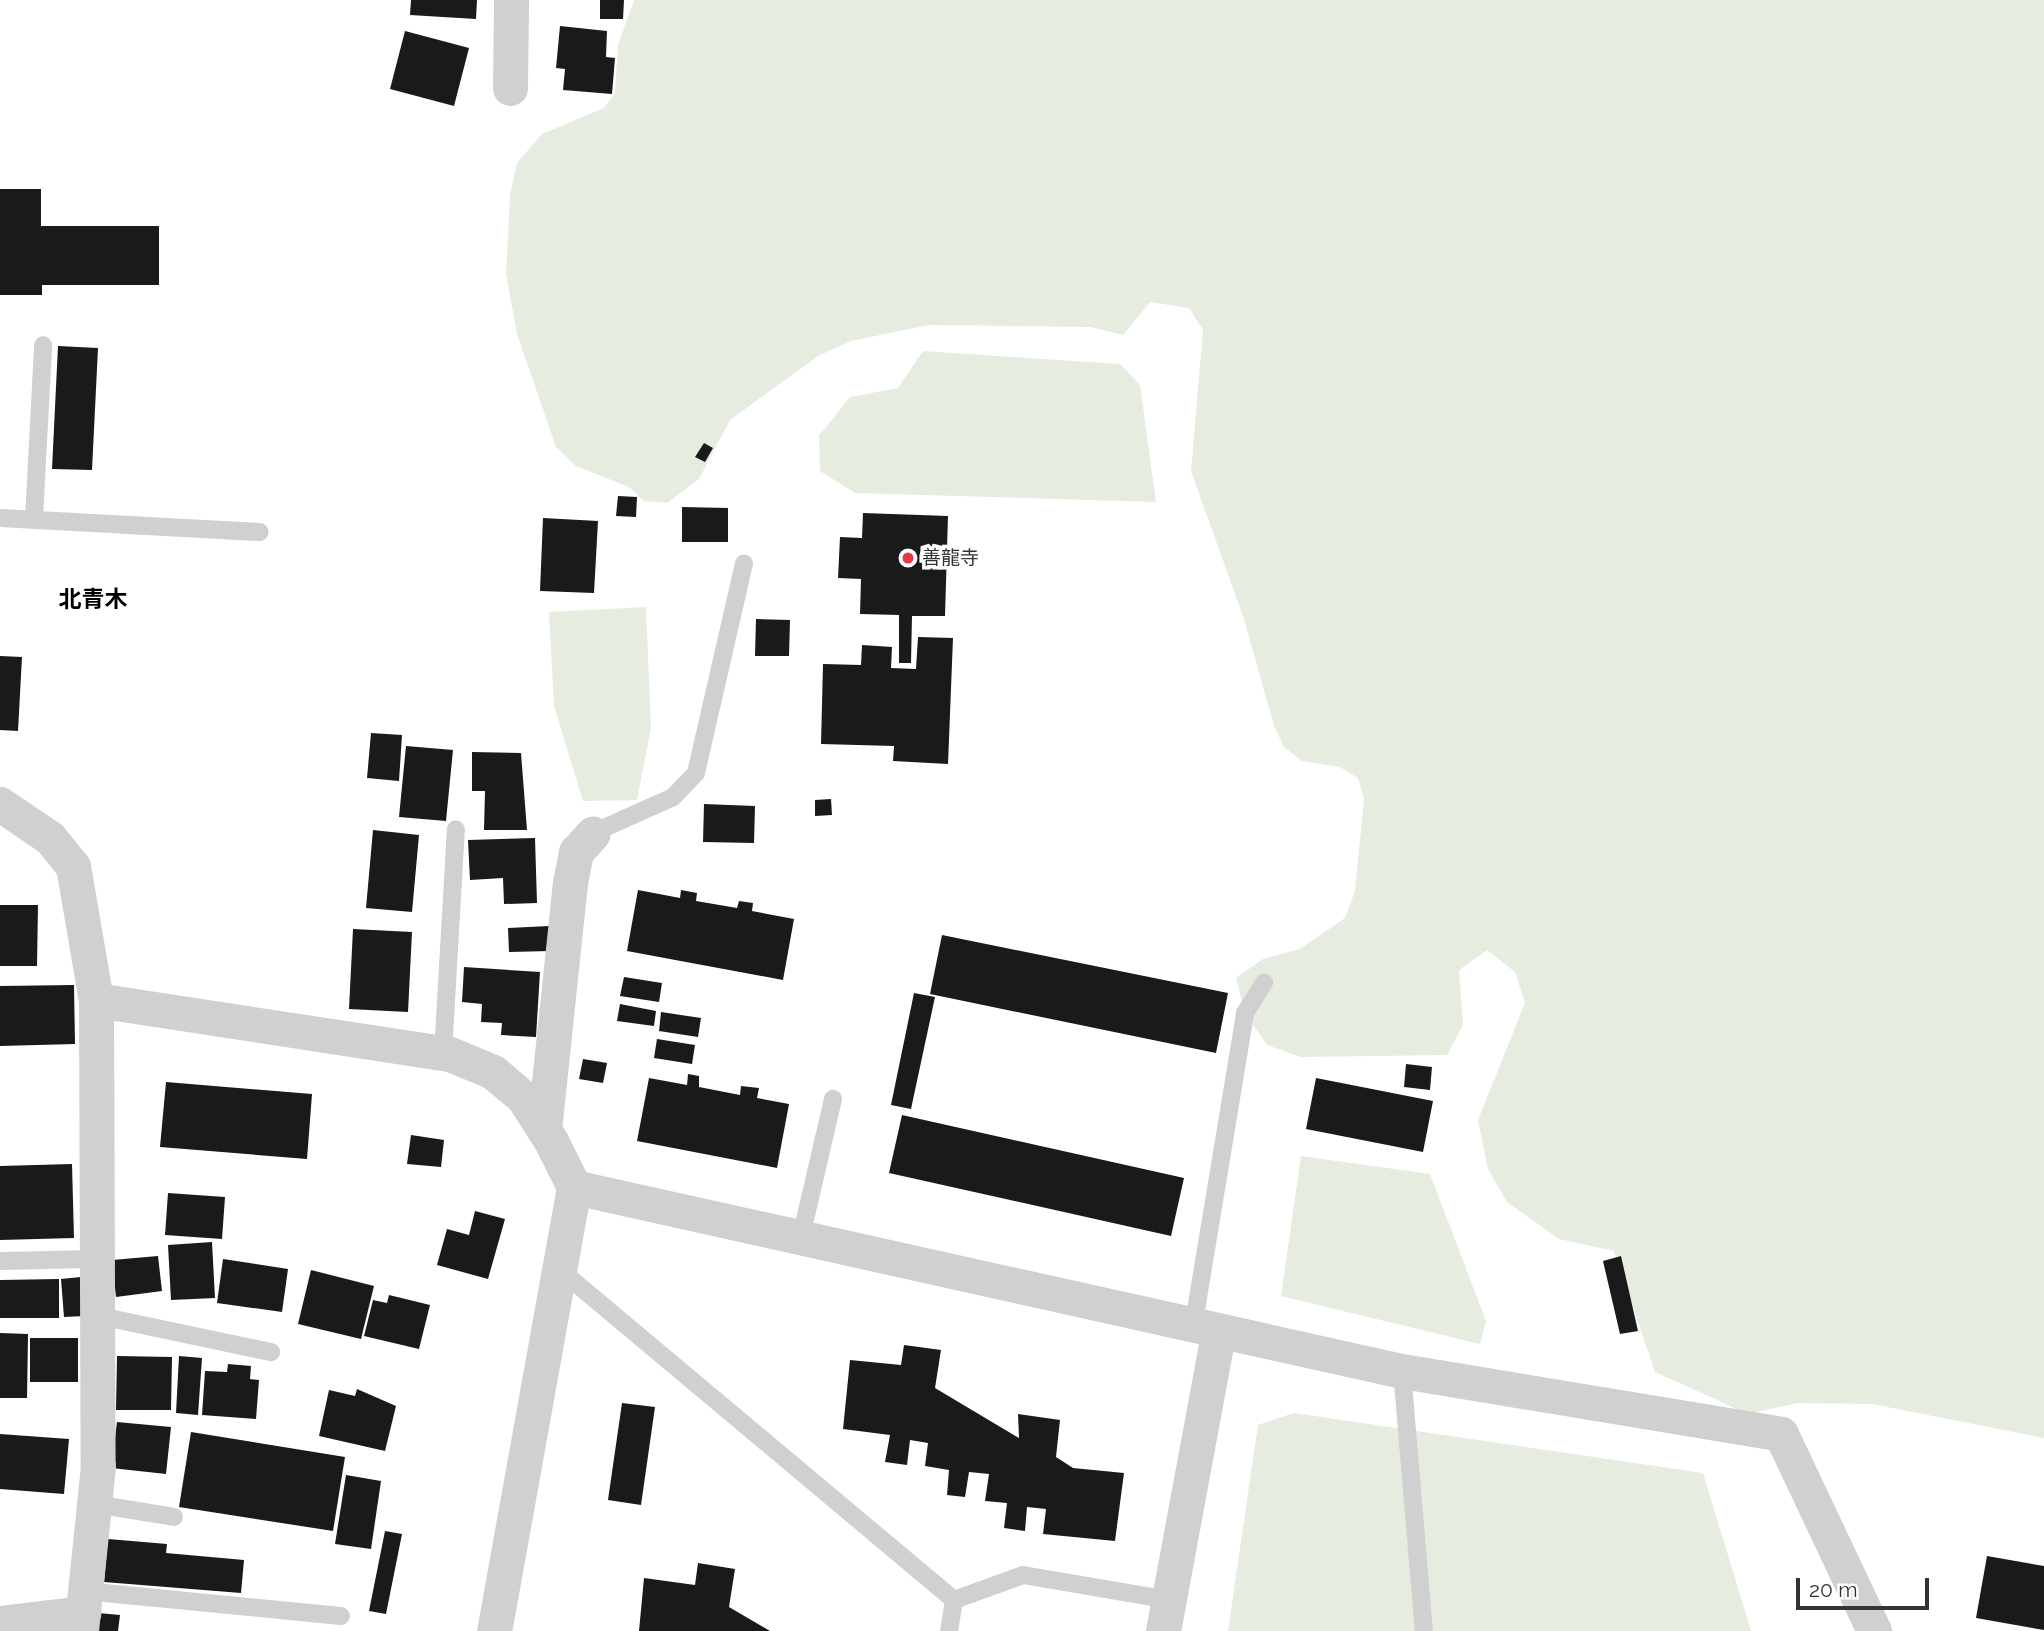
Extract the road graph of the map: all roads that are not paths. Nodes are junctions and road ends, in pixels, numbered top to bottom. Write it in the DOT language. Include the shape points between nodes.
graph roads {
  1 [pos="511,0"];
  2 [pos="510,88"];
  3 [pos="43,345"];
  4 [pos="0,518"];
  5 [pos="34,519"];
  6 [pos="260,532"];
  7 [pos="744,563"];
  8 [pos="0,804"];
  9 [pos="456,829"];
  10 [pos="593,833"];
  11 [pos="1264,982"];
  12 [pos="96,1000"];
  13 [pos="443,1053"];
  14 [pos="833,1099"];
  15 [pos="544,1130"];
  16 [pos="574,1187"];
  17 [pos="800,1241"];
  18 [pos="94,1259"];
  19 [pos="0,1261"];
  20 [pos="559,1269"];
  21 [pos="95,1315"];
  22 [pos="1206,1330"];
  23 [pos="271,1352"];
  24 [pos="1402,1371"];
  25 [pos="94,1504"];
  26 [pos="174,1517"];
  27 [pos="954,1600"];
  28 [pos="83,1612"];
  29 [pos="341,1616"];
  30 [pos="1166,1616"];
  31 [pos="0,1623"];
  32 [pos="494,1631"];
  33 [pos="949,1631"];
  34 [pos="1424,1631"];
  35 [pos="1874,1631"];
  1 -- 2 [label="street"];
  3 -- 5 [label="lane"];
  4 -- 5 [label="lane"];
  5 -- 6 [label="lane"];
  7 -- 10 [label="lane" via="696,773 673,797"];
  8 -- 12 [label="street" via="50,838 73,866"];
  9 -- 13 [label="lane"];
  10 -- 15 [label="street" via="576,852 570,883"];
  11 -- 22 [label="lane" via="1245,1013"];
  12 -- 13 [label="street"];
  12 -- 18 [label="street"];
  13 -- 15 [label="street" via="492,1072 523,1097"];
  14 -- 17 [label="lane"];
  15 -- 16 [label="street"];
  16 -- 17 [label="street"];
  16 -- 20 [label="street"];
  17 -- 22 [label="street"];
  18 -- 19 [label="lane"];
  18 -- 21 [label="street"];
  20 -- 27 [label="lane"];
  20 -- 32 [label="street"];
  21 -- 23 [label="lane"];
  21 -- 25 [label="street"];
  22 -- 24 [label="street"];
  22 -- 30 [label="street"];
  24 -- 34 [label="lane"];
  24 -- 35 [label="street" via="1781,1434"];
  25 -- 26 [label="lane"];
  25 -- 28 [label="street"];
  27 -- 30 [label="lane" via="1023,1575"];
  27 -- 33 [label="lane"];
  28 -- 29 [label="lane"];
  28 -- 31 [label="street"];
}
